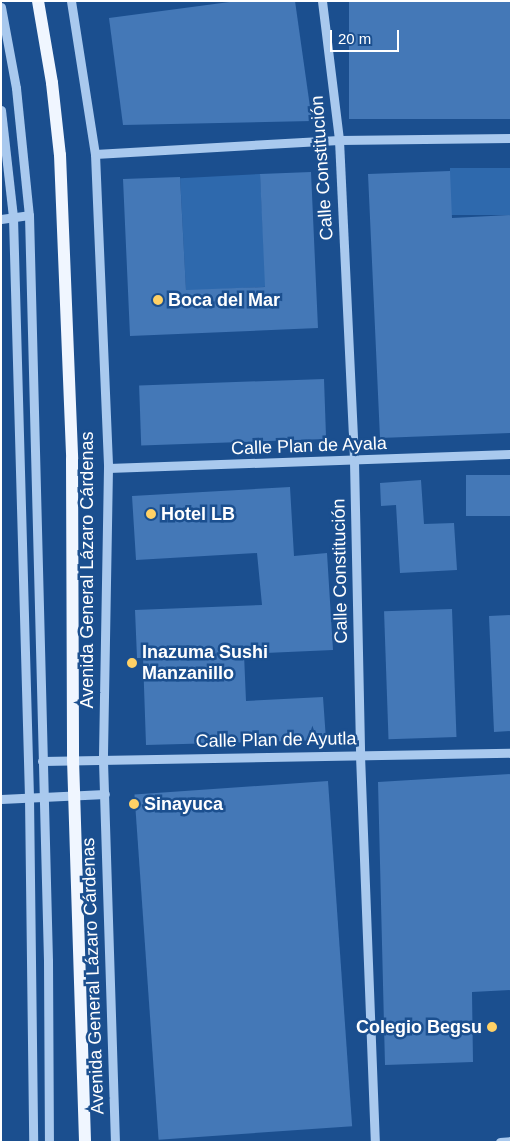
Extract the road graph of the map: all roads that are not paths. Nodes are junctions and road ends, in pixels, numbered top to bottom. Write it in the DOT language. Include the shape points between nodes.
graph roads {
  1 [pos="38,1"];
  2 [pos="72,1"];
  3 [pos="322,1"];
  4 [pos="1,7"];
  5 [pos="1,110"];
  6 [pos="511,138"];
  7 [pos="339,140"];
  8 [pos="95,154"];
  9 [pos="29,215"];
  10 [pos="14,217"];
  11 [pos="1,219"];
  12 [pos="511,454"];
  13 [pos="354,461"];
  14 [pos="108,468"];
  15 [pos="511,753"];
  16 [pos="360,755"];
  17 [pos="73,759"];
  18 [pos="42,761"];
  19 [pos="104,761"];
  20 [pos="105,794"];
  21 [pos="44,796"];
  22 [pos="75,796"];
  23 [pos="29,797"];
  24 [pos="1,799"];
  25 [pos="511,1141"];
  26 [pos="33,1142"];
  27 [pos="49,1142"];
  28 [pos="85,1142"];
  29 [pos="115,1142"];
  30 [pos="375,1142"];
  31 [pos="500,1142"];
  1 -- 17 [label="main road, Avenida General Lázaro Cárdenas" via="60,155 72,459"];
  2 -- 8 [label="street, Avenida General Lázaro Cárdenas"];
  3 -- 7 [label="street, Calle Constitución"];
  4 -- 9 [label="street" via="16,88"];
  5 -- 10 [label="street"];
  6 -- 7 [label="street"];
  7 -- 8 [label="street"];
  7 -- 13 [label="street, Calle Constitución"];
  8 -- 14 [label="street, Avenida General Lázaro Cárdenas"];
  9 -- 10 [label="street"];
  9 -- 18 [label="street"];
  10 -- 11 [label="street"];
  10 -- 23 [label="street"];
  12 -- 13 [label="street, Calle Plan de Ayala"];
  13 -- 14 [label="street, Calle Plan de Ayala"];
  13 -- 16 [label="street, Calle Constitución"];
  14 -- 19 [label="street, Avenida General Lázaro Cárdenas"];
  15 -- 16 [label="street, Calle Plan de Ayutla"];
  16 -- 19 [label="street, Calle Plan de Ayutla"];
  16 -- 30 [label="street, Calle Constitución"];
  17 -- 18 [label="street, Calle Plan de Ayutla"];
  17 -- 19 [label="street, Calle Plan de Ayutla"];
  17 -- 22 [label="main road, Avenida General Lázaro Cárdenas"];
  18 -- 21 [label="street"];
  19 -- 20 [label="street, Avenida General Lázaro Cárdenas"];
  20 -- 22 [label="street"];
  20 -- 29 [label="street, Avenida General Lázaro Cárdenas"];
  21 -- 22 [label="street"];
  21 -- 23 [label="street"];
  21 -- 27 [label="street"];
  22 -- 28 [label="main road, Avenida General Lázaro Cárdenas"];
  23 -- 24 [label="street"];
  23 -- 26 [label="street"];
  25 -- 31 [label="street"];
}
